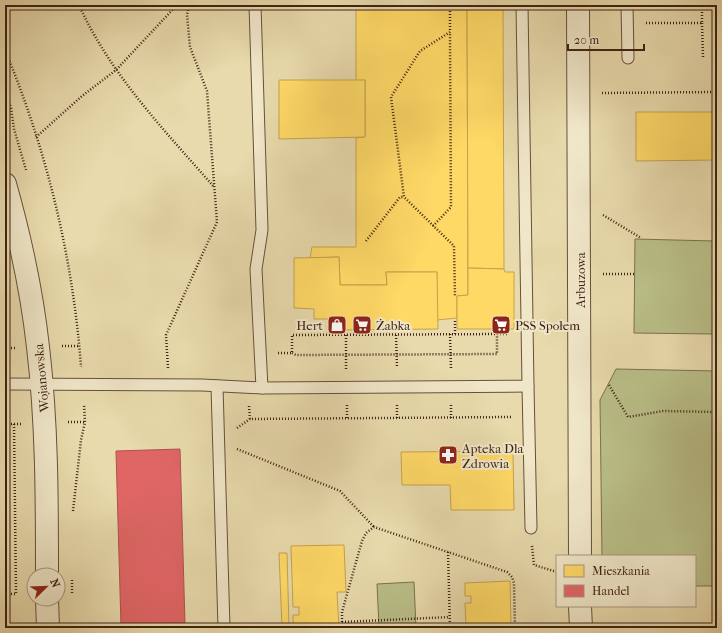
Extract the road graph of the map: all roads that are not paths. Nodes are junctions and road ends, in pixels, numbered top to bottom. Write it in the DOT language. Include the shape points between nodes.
graph roads {
  1 [pos="255,5"];
  2 [pos="522,5"];
  3 [pos="578,5"];
  4 [pos="627,5"];
  5 [pos="628,58"];
  6 [pos="5,184"];
  7 [pos="5,384"];
  8 [pos="42,384"];
  9 [pos="217,386"];
  10 [pos="528,386"];
  11 [pos="262,388"];
  12 [pos="531,528"];
  13 [pos="580,555"];
  14 [pos="47,567"];
  15 [pos="47,607"];
  16 [pos="580,607"];
  17 [pos="48,628"];
  18 [pos="224,628"];
  19 [pos="580,628"];
  1 -- 11 [label="lane" via="262,230 256,269"];
  2 -- 10 [label="lane"];
  3 -- 13 [label="street, Arbuzowa"];
  4 -- 5 [label="lane"];
  6 -- 8 [label="street, Wojanowska" via="25,268 36,329"];
  7 -- 8 [label="lane"];
  8 -- 9 [label="lane"];
  8 -- 14 [label="street, Wojanowska" via="47,470"];
  9 -- 11 [label="lane"];
  9 -- 18 [label="lane"];
  10 -- 11 [label="lane"];
  10 -- 12 [label="lane"];
  15 -- 17 [label="street"];
  16 -- 19 [label="street"];
}
